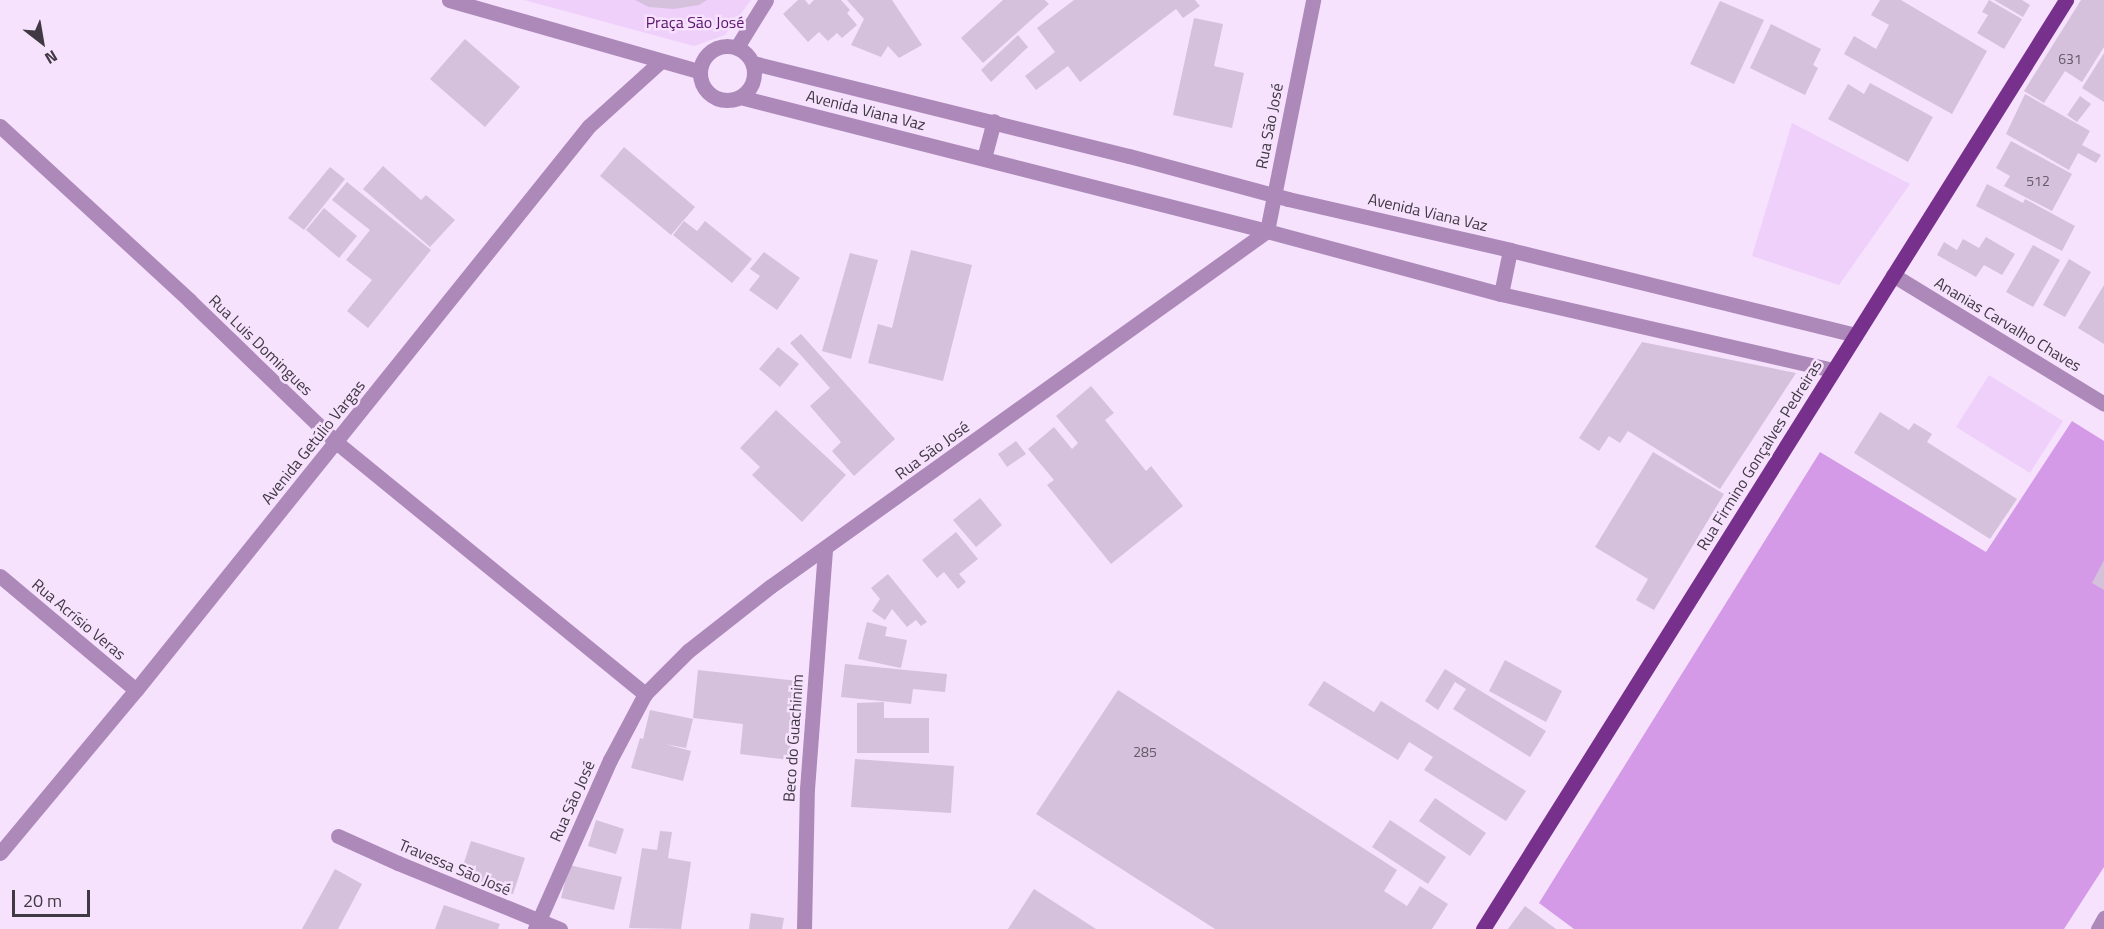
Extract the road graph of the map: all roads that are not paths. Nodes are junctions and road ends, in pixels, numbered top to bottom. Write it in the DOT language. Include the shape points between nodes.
graph roads {
  1 [pos="766,0"];
  2 [pos="1313,0"];
  3 [pos="2067,0"];
  4 [pos="455,1"];
  5 [pos="737,47"];
  6 [pos="661,61"];
  7 [pos="753,63"];
  8 [pos="699,71"];
  9 [pos="740,97"];
  10 [pos="994,121"];
  11 [pos="0,126"];
  12 [pos="984,158"];
  13 [pos="1274,195"];
  14 [pos="1267,231"];
  15 [pos="1510,250"];
  16 [pos="1893,275"];
  17 [pos="1501,294"];
  18 [pos="1856,335"];
  19 [pos="1833,370"];
  20 [pos="2104,404"];
  21 [pos="336,442"];
  22 [pos="825,549"];
  23 [pos="0,576"];
  24 [pos="136,690"];
  25 [pos="645,694"];
  26 [pos="338,836"];
  27 [pos="0,853"];
  28 [pos="2104,918"];
  29 [pos="537,925"];
  30 [pos="560,929"];
  31 [pos="804,929"];
  32 [pos="1483,929"];
  33 [pos="2098,929"];
  1 -- 5 [label="street"];
  2 -- 13 [label="street, Rua São José"];
  3 -- 16 [label="main road, Rua Firmino Gonçalves Pedreiras"];
  4 -- 6 [label="street"];
  5 -- 7 [label="street"];
  5 -- 8 [label="street" via="712,49"];
  6 -- 8 [label="street"];
  6 -- 21 [label="street, Avenida Getúlio Vargas" via="589,126"];
  7 -- 9 [label="street" via="752,82"];
  7 -- 10 [label="street, Avenida Viana Vaz"];
  8 -- 9 [label="street" via="709,94 724,100"];
  9 -- 12 [label="street, Avenida Viana Vaz"];
  10 -- 12 [label="street"];
  10 -- 13 [label="street, Avenida Viana Vaz"];
  11 -- 21 [label="street, Rua Luis Domingues"];
  12 -- 14 [label="street, Avenida Viana Vaz"];
  13 -- 14 [label="street, Rua São José"];
  13 -- 15 [label="street, Avenida Viana Vaz"];
  14 -- 17 [label="street, Avenida Viana Vaz"];
  14 -- 22 [label="street, Rua São José"];
  15 -- 17 [label="street"];
  15 -- 18 [label="street, Avenida Viana Vaz"];
  16 -- 18 [label="main road, Rua Firmino Gonçalves Pedreiras"];
  16 -- 20 [label="street, Ananias Carvalho Chaves"];
  17 -- 19 [label="street, Avenida Viana Vaz"];
  18 -- 19 [label="main road, Rua Firmino Gonçalves Pedreiras"];
  19 -- 32 [label="main road, Rua Firmino Gonçalves Pedreiras"];
  21 -- 24 [label="street, Avenida Getúlio Vargas"];
  21 -- 25 [label="street, Rua Luis Domingues"];
  22 -- 25 [label="street, Rua São José" via="688,651"];
  22 -- 31 [label="street, Beco do Guachinim" via="807,789"];
  23 -- 24 [label="street, Rua Acrísio Veras"];
  24 -- 27 [label="street, Avenida Getúlio Vargas"];
  25 -- 29 [label="street, Rua São José" via="610,760"];
  26 -- 29 [label="street, Travessa São José"];
  28 -- 33 [label="street"];
  29 -- 30 [label="street, Travessa São José"];
}
